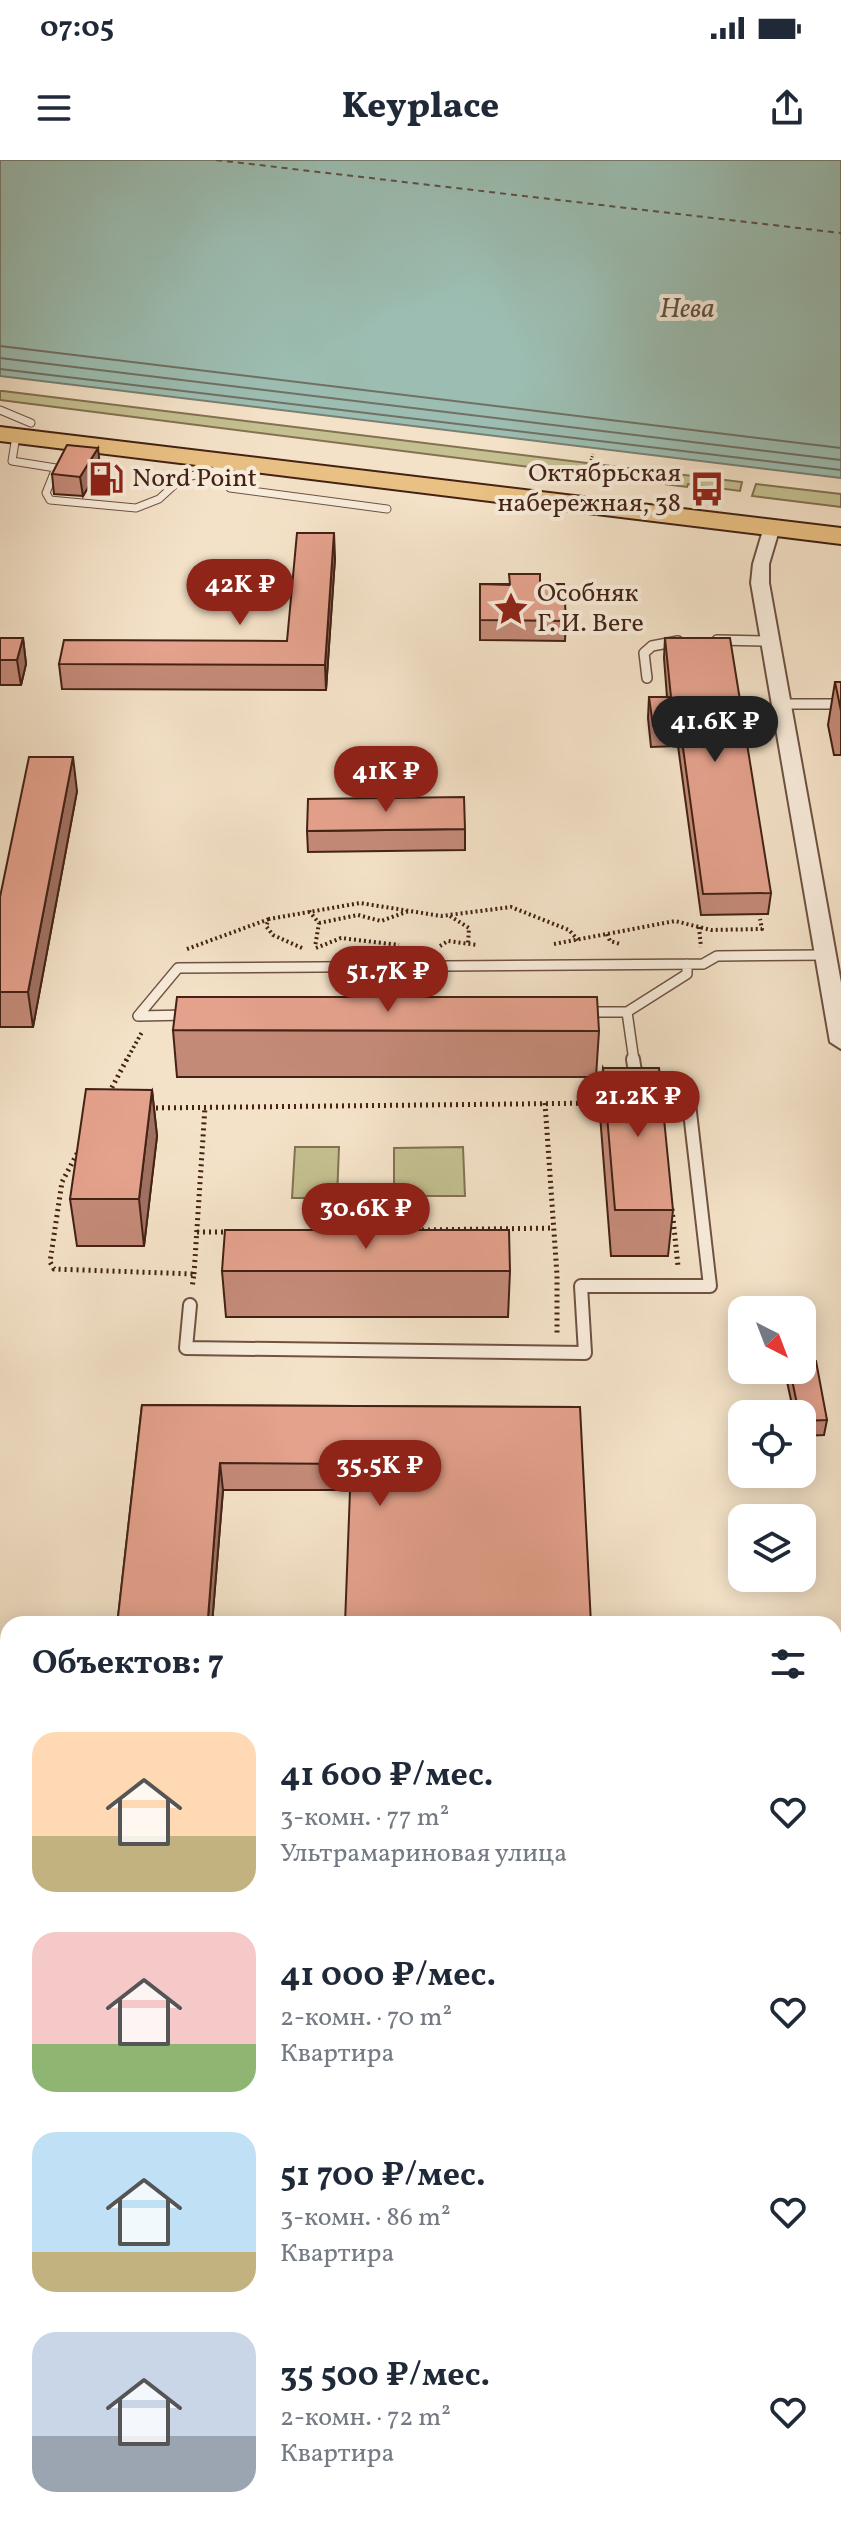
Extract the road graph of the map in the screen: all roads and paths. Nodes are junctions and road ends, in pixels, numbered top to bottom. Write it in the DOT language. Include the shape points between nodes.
graph roads {
  1 [pos="0,410"];
  2 [pos="12,428"];
  3 [pos="593,454"];
  4 [pos="591,460"];
  5 [pos="247,464"];
  6 [pos="387,509"];
  7 [pos="841,520"];
  8 [pos="772,527"];
  9 [pos="841,536"];
  10 [pos="685,641"];
  11 [pos="699,641"];
  12 [pos="770,641"];
  13 [pos="647,678"];
  14 [pos="781,704"];
  15 [pos="841,704"];
  16 [pos="309,911"];
  17 [pos="410,911"];
  18 [pos="450,916"];
  19 [pos="269,919"];
  20 [pos="760,919"];
  21 [pos="319,923"];
  22 [pos="578,940"];
  23 [pos="468,943"];
  24 [pos="549,945"];
  25 [pos="481,946"];
  26 [pos="411,947"];
  27 [pos="437,947"];
  28 [pos="315,948"];
  29 [pos="181,952"];
  30 [pos="824,955"];
  31 [pos="687,964"];
  32 [pos="564,1012"];
  33 [pos="627,1012"];
  34 [pos="201,1015"];
  35 [pos="147,1024"];
  36 [pos="841,1042"];
  37 [pos="107,1097"];
  38 [pos="545,1103"];
  39 [pos="610,1103"];
  40 [pos="205,1107"];
  41 [pos="143,1108"];
  42 [pos="81,1145"];
  43 [pos="672,1205"];
  44 [pos="553,1228"];
  45 [pos="414,1230"];
  46 [pos="197,1232"];
  47 [pos="244,1232"];
  48 [pos="676,1272"];
  49 [pos="194,1274"];
  50 [pos="557,1275"];
  51 [pos="571,1275"];
  52 [pos="192,1288"];
  53 [pos="206,1288"];
  54 [pos="190,1305"];
  55 [pos="548,1339"];
  1 -- 2 [label="lane"];
  2 -- 5 [label="main road"];
  2 -- 5 [label="lane" via="12,461 56,468 46,493 50,500 136,508 159,499 182,478"];
  2 -- 7 [label="main road"];
  3 -- 4 [label="path"];
  5 -- 6 [label="lane" via="230,488"];
  5 -- 8 [label="main road"];
  8 -- 9 [label="main road"];
  8 -- 12 [label="street" via="760,583"];
  10 -- 13 [label="lane" via="652,646 644,653"];
  11 -- 12 [label="lane"];
  12 -- 14 [label="street"];
  14 -- 15 [label="lane"];
  14 -- 30 [label="street"];
  16 -- 17 [label="path" via="360,903"];
  16 -- 19 [label="path"];
  16 -- 21 [label="path"];
  17 -- 18 [label="path"];
  17 -- 21 [label="path" via="381,921 358,915"];
  18 -- 22 [label="path" via="511,907 569,930"];
  18 -- 23 [label="path" via="469,928"];
  19 -- 28 [label="path" via="266,926 273,935"];
  19 -- 29 [label="path"];
  20 -- 22 [label="path" via="762,929 711,930 675,921"];
  21 -- 28 [label="path"];
  22 -- 24 [label="path"];
  23 -- 25 [label="path"];
  23 -- 27 [label="path" via="448,941"];
  26 -- 28 [label="path" via="341,938"];
  30 -- 31 [label="lane" via="717,956 703,964"];
  30 -- 36 [label="street"];
  31 -- 33 [label="lane" via="687,974"];
  31 -- 34 [label="lane" via="178,968 138,1016"];
  32 -- 33 [label="lane"];
  33 -- 54 [label="lane" via="635,1072 688,1095 710,1286 581,1286 585,1353 186,1348"];
  35 -- 37 [label="path"];
  38 -- 39 [label="path"];
  38 -- 40 [label="path"];
  38 -- 44 [label="path"];
  40 -- 41 [label="path"];
  40 -- 46 [label="path"];
  42 -- 49 [label="path" via="62,1182 50,1262 54,1269"];
  43 -- 48 [label="path"];
  44 -- 45 [label="path"];
  44 -- 50 [label="path"];
  46 -- 47 [label="path"];
  46 -- 49 [label="path"];
  49 -- 52 [label="path"];
  50 -- 51 [label="path"];
  50 -- 55 [label="path" via="558,1333"];
  52 -- 53 [label="path"];
  52 -- 54 [label="path"];
}
